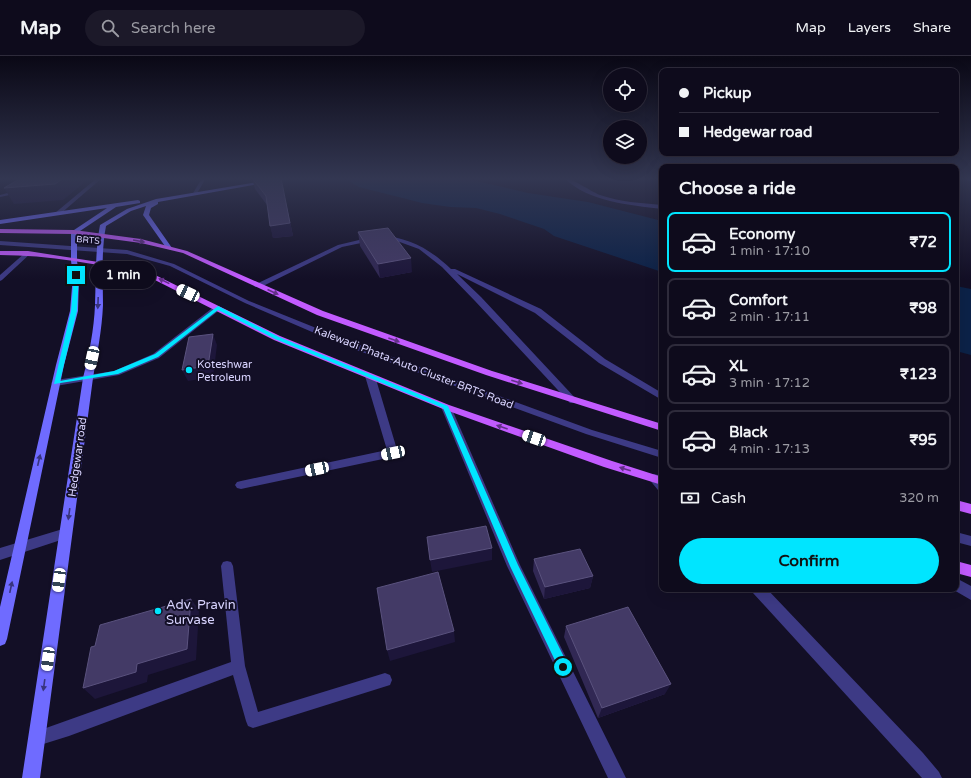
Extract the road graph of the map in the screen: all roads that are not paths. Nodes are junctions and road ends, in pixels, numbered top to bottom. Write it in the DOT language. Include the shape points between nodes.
graph roads {
  1 [pos="60,212"];
  2 [pos="73,212"];
  3 [pos="105,212"];
  4 [pos="126,212"];
  5 [pos="147,212"];
  6 [pos="57,214"];
  7 [pos="0,222"];
  8 [pos="0,231"];
  9 [pos="74,232"];
  10 [pos="101,235"];
  11 [pos="0,243"];
  12 [pos="74,248"];
  13 [pos="169,248"];
  14 [pos="100,250"];
  15 [pos="0,253"];
  16 [pos="28,253"];
  17 [pos="74,260"];
  18 [pos="99,264"];
  19 [pos="172,265"];
  20 [pos="444,266"];
  21 [pos="0,280"];
  22 [pos="258,285"];
  23 [pos="218,308"];
  24 [pos="370,376"];
  25 [pos="88,378"];
  26 [pos="56,383"];
  27 [pos="659,395"];
  28 [pos="573,400"];
  29 [pos="446,407"];
  30 [pos="659,427"];
  31 [pos="659,454"];
  32 [pos="658,479"];
  33 [pos="240,485"];
  34 [pos="959,506"];
  35 [pos="971,509"];
  36 [pos="66,533"];
  37 [pos="959,538"];
  38 [pos="971,541"];
  39 [pos="19,547"];
  40 [pos="0,554"];
  41 [pos="227,566"];
  42 [pos="959,568"];
  43 [pos="971,571"];
  44 [pos="959,586"];
  45 [pos="761,592"];
  46 [pos="971,594"];
  47 [pos="0,639"];
  48 [pos="238,666"];
  49 [pos="385,680"];
  50 [pos="37,738"];
  51 [pos="31,778"];
  52 [pos="617,778"];
  53 [pos="933,778"];
  1 -- 6 [label="lane"];
  2 -- 6 [label="main road"];
  3 -- 9 [label="main road"];
  4 -- 10 [label="main road" via="103,225"];
  5 -- 13 [label="main road" via="146,215"];
  6 -- 7 [label="main road"];
  8 -- 9 [label="main road"];
  9 -- 10 [label="main road"];
  9 -- 12 [label="main road"];
  10 -- 13 [label="main road, one-way"];
  10 -- 14 [label="main road, Hedgewar road"];
  11 -- 12 [label="lane, BRTS"];
  12 -- 14 [label="lane, BRTS"];
  12 -- 17 [label="main road"];
  13 -- 22 [label="main road" via="185,252"];
  14 -- 18 [label="main road, Hedgewar road"];
  14 -- 19 [label="lane, BRTS" via="127,252"];
  15 -- 16 [label="main road"];
  16 -- 17 [label="main road"];
  16 -- 21 [label="street"];
  17 -- 18 [label="main road"];
  17 -- 26 [label="main road" via="74,311"];
  23 -- 18 [label="main road, one-way" via="149,274"];
  18 -- 25 [label="main road, Hedgewar road, one-way" via="99,306"];
  19 -- 31 [label="lane, Kalewadi Phata-Auto Cluster BRTS Road" via="247,302 342,342 589,432"];
  20 -- 22 [label="street" via="421,248 398,239 380,237 334,248"];
  20 -- 27 [label="street" via="538,311 602,360"];
  20 -- 28 [label="street"];
  22 -- 28 [label="main road, one-way" via="320,313 489,374"];
  23 -- 24 [label="main road" via="277,338"];
  23 -- 25 [label="street" via="156,356 116,373"];
  24 -- 29 [label="main road"];
  24 -- 33 [label="street" via="393,453"];
  25 -- 26 [label="street"];
  25 -- 36 [label="main road, Hedgewar road, one-way"];
  39 -- 26 [label="main road, one-way"];
  28 -- 30 [label="main road"];
  32 -- 29 [label="main road, one-way" via="601,462"];
  29 -- 52 [label="street" via="514,566"];
  34 -- 35 [label="main road"];
  36 -- 39 [label="street"];
  36 -- 50 [label="main road, Hedgewar road, one-way"];
  37 -- 38 [label="lane"];
  39 -- 40 [label="street"];
  47 -- 39 [label="main road, one-way"];
  41 -- 48 [label="lane"];
  42 -- 43 [label="main road"];
  44 -- 46 [label="street"];
  45 -- 53 [label="street"];
  48 -- 49 [label="lane" via="253,721"];
  48 -- 50 [label="lane"];
  50 -- 51 [label="main road, Hedgewar road"];
}
